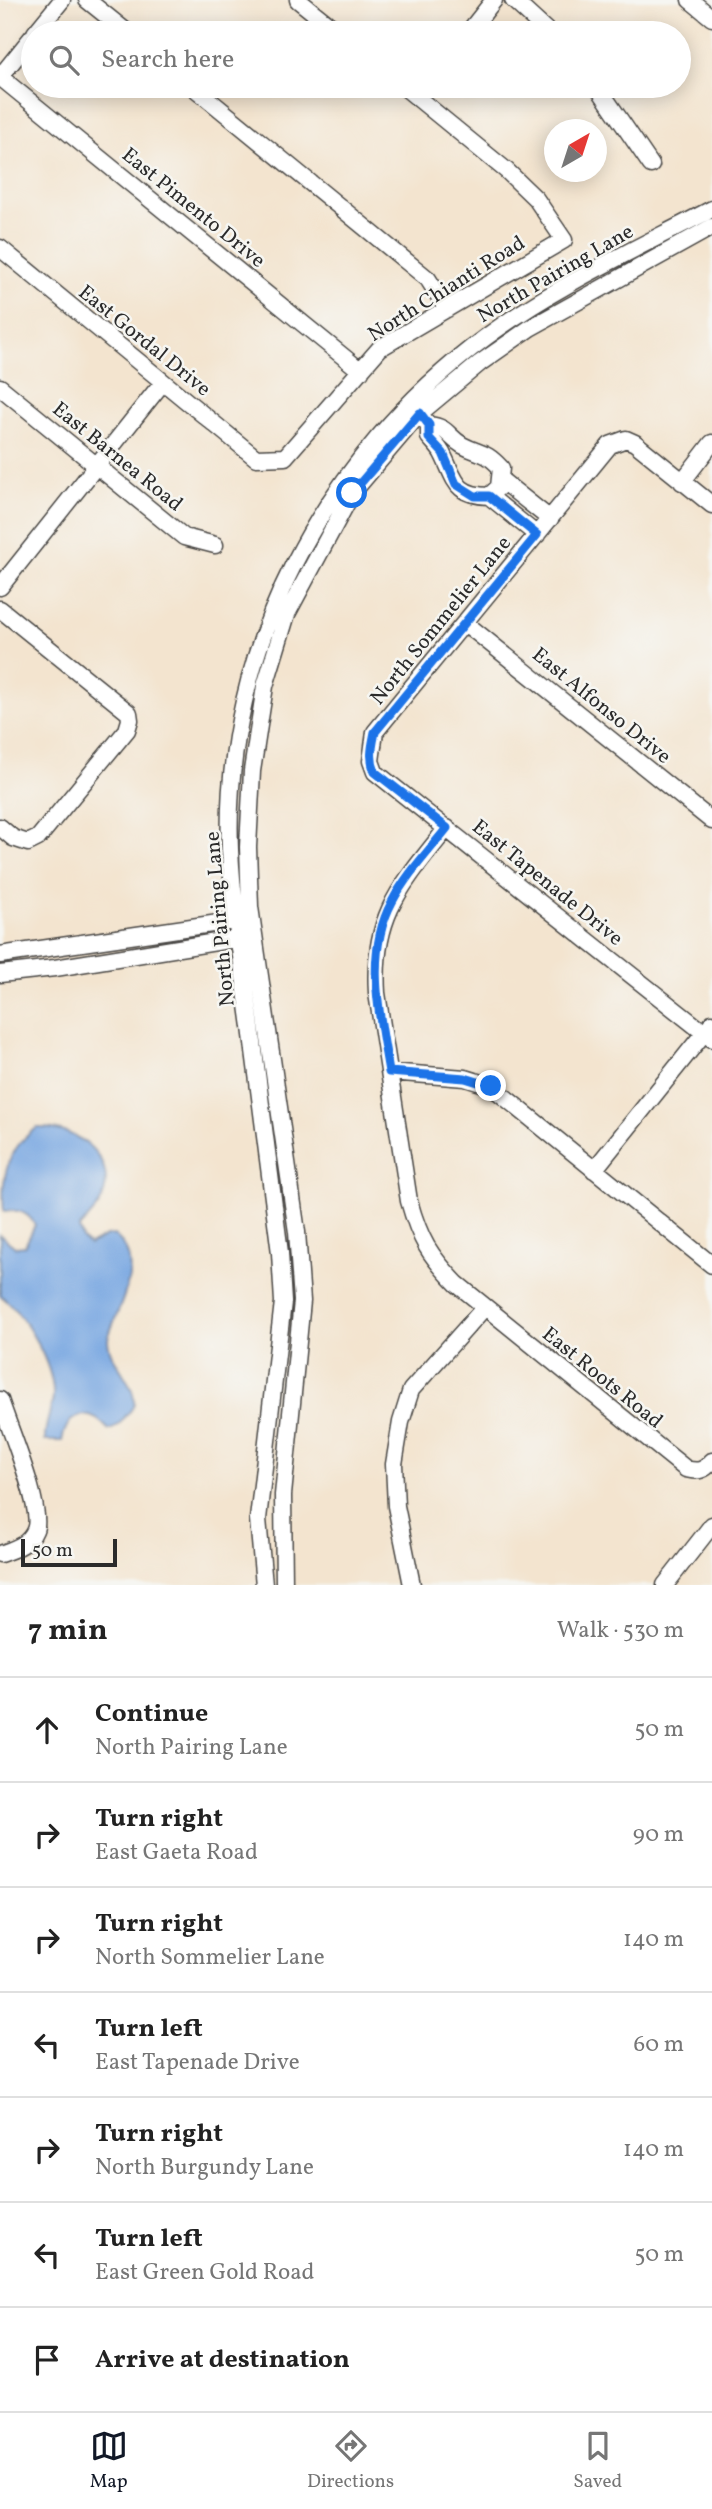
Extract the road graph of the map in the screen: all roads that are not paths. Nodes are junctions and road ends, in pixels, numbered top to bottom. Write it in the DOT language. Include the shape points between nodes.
graph roads {
  1 [pos="62,0"];
  2 [pos="87,0"];
  3 [pos="298,0"];
  4 [pos="494,0"];
  5 [pos="513,0"];
  6 [pos="690,0"];
  7 [pos="712,18"];
  8 [pos="45,21"];
  9 [pos="113,21"];
  10 [pos="324,21"];
  11 [pos="477,21"];
  12 [pos="536,21"];
  13 [pos="21,51"];
  14 [pos="0,77"];
  15 [pos="21,94"];
  16 [pos="26,98"];
  17 [pos="207,98"];
  18 [pos="428,98"];
  19 [pos="605,98"];
  20 [pos="651,165"];
  21 [pos="712,209"];
  22 [pos="712,227"];
  23 [pos="0,248"];
  24 [pos="447,309"];
  25 [pos="361,371"];
  26 [pos="163,382"];
  27 [pos="0,387"];
  28 [pos="419,413"];
  29 [pos="712,443"];
  30 [pos="265,458"];
  31 [pos="96,466"];
  32 [pos="501,480"];
  33 [pos="682,482"];
  34 [pos="489,496"];
  35 [pos="712,506"];
  36 [pos="550,519"];
  37 [pos="537,535"];
  38 [pos="215,545"];
  39 [pos="0,587"];
  40 [pos="0,609"];
  41 [pos="465,622"];
  42 [pos="371,749"];
  43 [pos="712,821"];
  44 [pos="0,827"];
  45 [pos="447,828"];
  46 [pos="244,919"];
  47 [pos="247,937"];
  48 [pos="0,955"];
  49 [pos="0,974"];
  50 [pos="709,1032"];
  51 [pos="389,1072"];
  52 [pos="594,1170"];
  53 [pos="712,1265"];
  54 [pos="490,1312"];
  55 [pos="0,1400"];
  56 [pos="712,1461"];
  57 [pos="712,1525"];
  58 [pos="0,1553"];
  59 [pos="264,1585"];
  60 [pos="284,1585"];
  61 [pos="412,1585"];
  62 [pos="665,1585"];
  1 -- 8 [label="street"];
  2 -- 9 [label="street"];
  3 -- 10 [label="street"];
  4 -- 11 [label="street"];
  5 -- 12 [label="street"];
  6 -- 7 [label="street"];
  13 -- 14 [label="street"];
  14 -- 15 [label="street, East Pimento Drive"];
  16 -- 25 [label="street, East Pimento Drive"];
  17 -- 24 [label="street" via="428,279"];
  18 -- 24 [label="street, North Chianti Road" via="536,199 564,240"];
  19 -- 20 [label="street"];
  21 -- 28 [label="street, North Pairing Lane" via="514,317 453,363"];
  22 -- 28 [label="street, North Pairing Lane" via="530,328"];
  23 -- 26 [label="street, East Gordal Drive"];
  24 -- 25 [label="street, North Chianti Road" via="380,348"];
  25 -- 30 [label="street, North Chianti Road" via="285,457"];
  26 -- 30 [label="street, East Gordal Drive" via="256,458"];
  26 -- 31 [label="street"];
  27 -- 31 [label="street, East Barnea Road"];
  28 -- 32 [label="street" via="462,445 489,456 501,468"];
  28 -- 34 [label="street" via="456,484 475,496"];
  28 -- 46 [label="street, North Pairing Lane" via="342,481 299,550 265,628 247,689 233,764 230,848"];
  29 -- 33 [label="street"];
  31 -- 38 [label="street, East Barnea Road" via="184,537"];
  31 -- 39 [label="street"];
  32 -- 34 [label="street"];
  32 -- 36 [label="street"];
  33 -- 35 [label="street"];
  33 -- 36 [label="street, North Sommelier Lane" via="626,439 610,445"];
  34 -- 37 [label="street"];
  36 -- 37 [label="street, North Sommelier Lane"];
  37 -- 41 [label="street, North Sommelier Lane"];
  40 -- 44 [label="street" via="129,713 130,720 127,730 38,838 28,843"];
  41 -- 42 [label="street, North Sommelier Lane" via="375,732"];
  41 -- 43 [label="street, East Alfonso Drive"];
  42 -- 45 [label="street, East Tapenade Drive" via="375,772"];
  45 -- 50 [label="street, East Tapenade Drive"];
  45 -- 51 [label="street, East Roots Road" via="396,894 378,946 377,993"];
  46 -- 47 [label="street, North Pairing Lane"];
  46 -- 48 [label="street"];
  47 -- 49 [label="street"];
  47 -- 59 [label="street, North Pairing Lane" via="282,1301 258,1518"];
  47 -- 60 [label="street, North Pairing Lane" via="297,1231 302,1301 283,1495"];
  50 -- 52 [label="street"];
  51 -- 52 [label="street" via="465,1078 491,1086"];
  51 -- 54 [label="street, East Roots Road" via="417,1231 432,1259"];
  52 -- 53 [label="street"];
  54 -- 56 [label="street, East Roots Road" via="686,1469 698,1472"];
  54 -- 61 [label="street" via="411,1390 401,1422 394,1464 396,1506"];
  55 -- 58 [label="street" via="36,1507 36,1529 25,1544"];
  57 -- 62 [label="street"];
}
